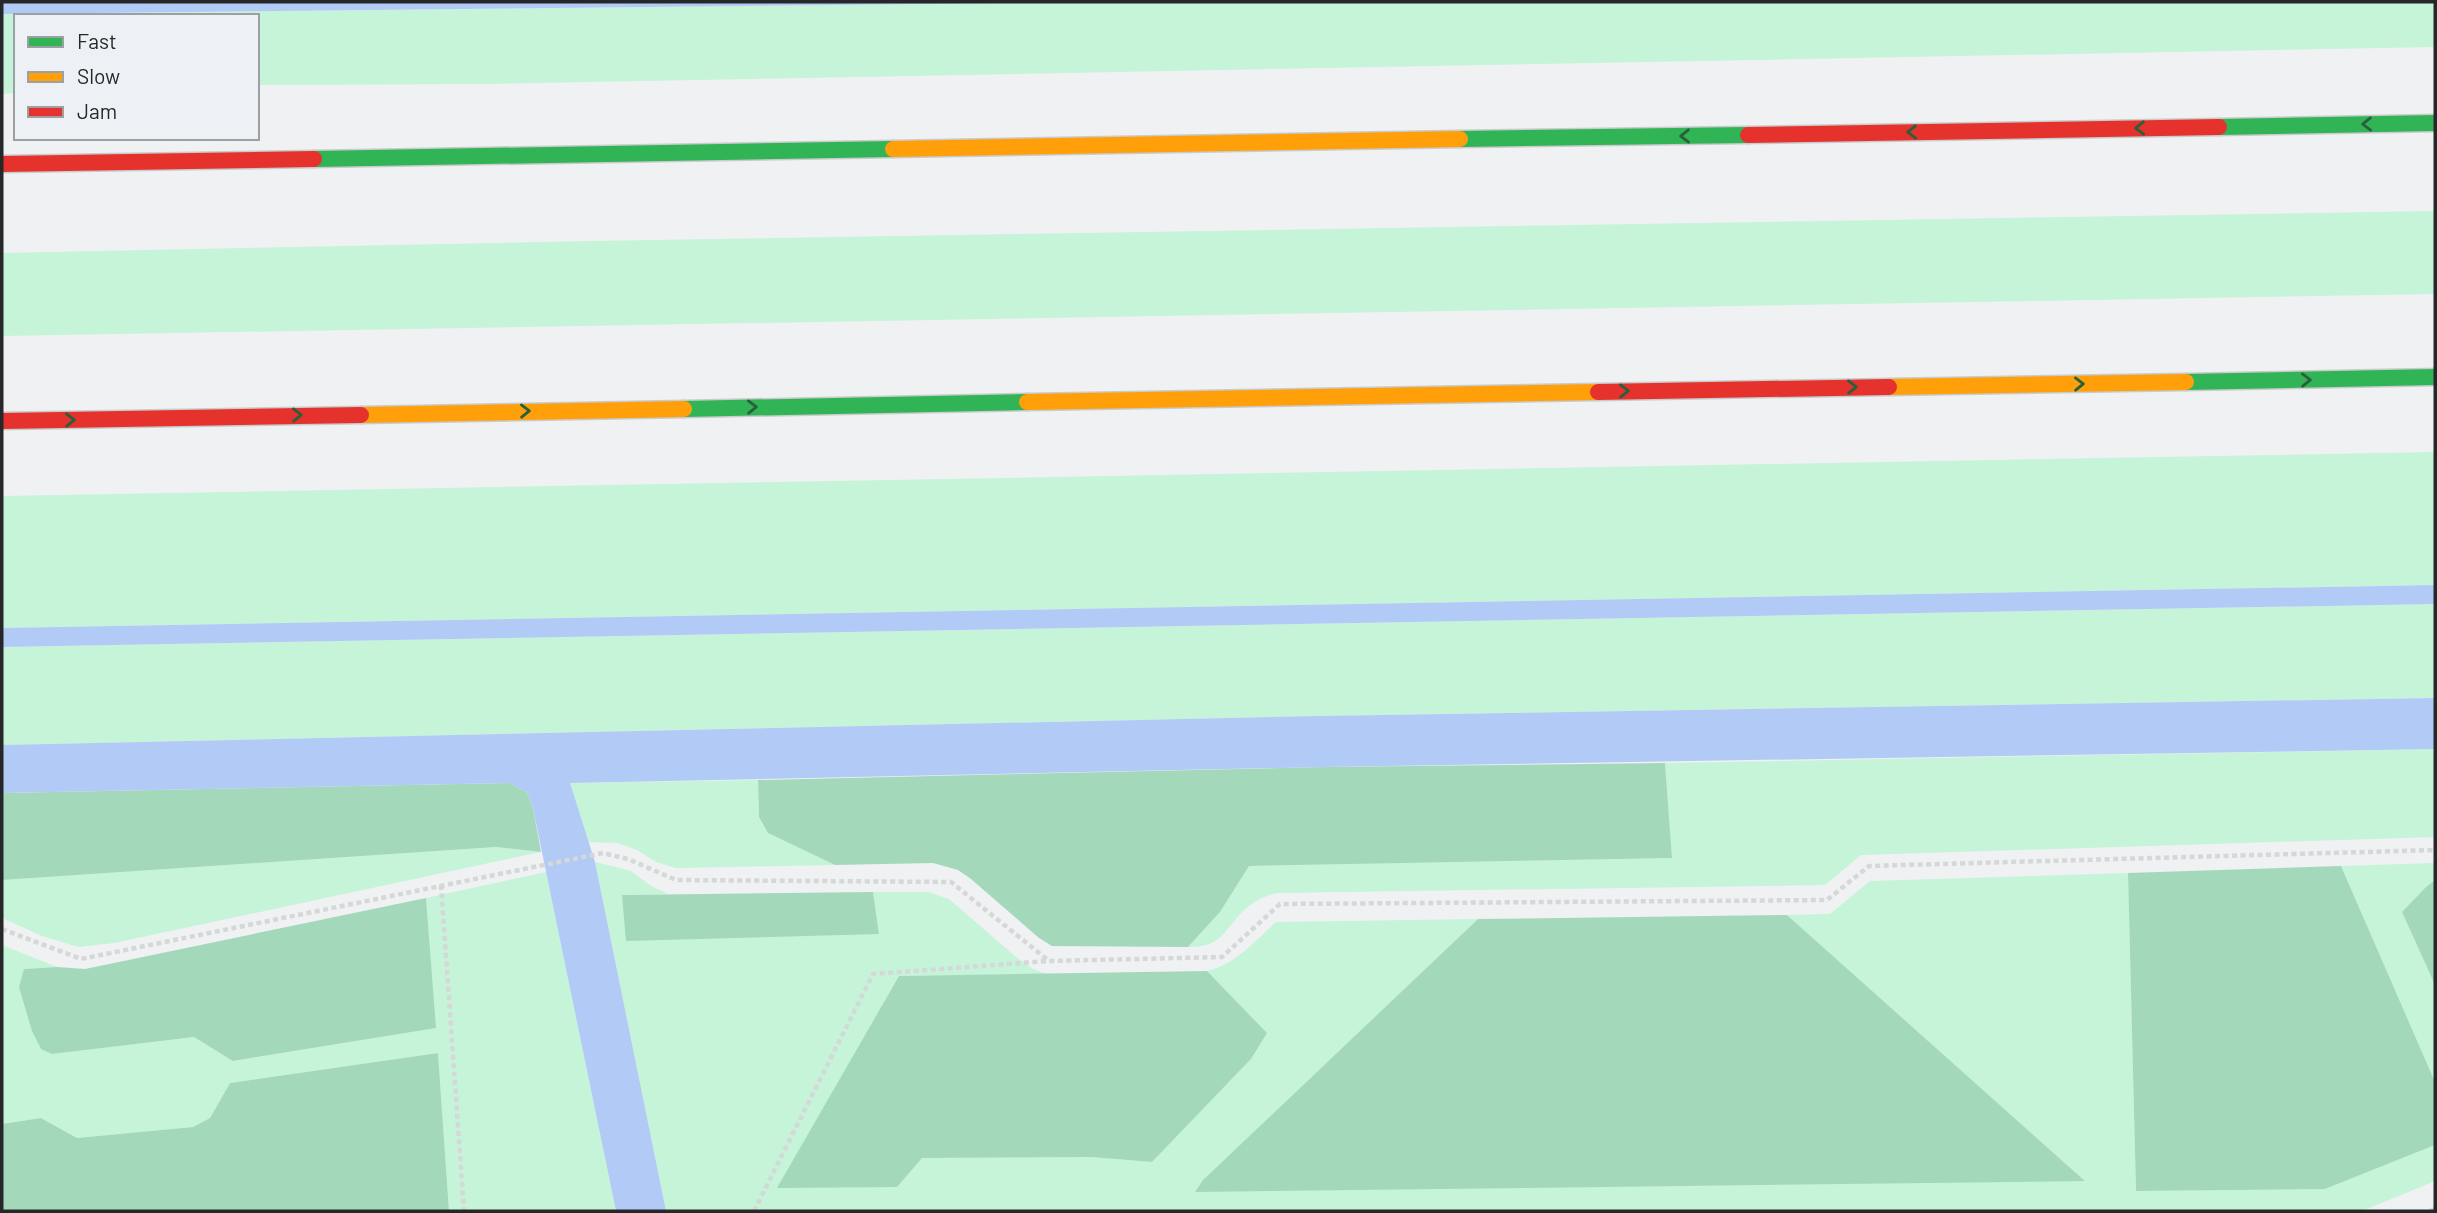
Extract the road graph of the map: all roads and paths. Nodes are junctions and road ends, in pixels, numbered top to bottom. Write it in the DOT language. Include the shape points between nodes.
graph roads {
  1 [pos="2435,123"];
  2 [pos="2,164"];
  3 [pos="2435,377"];
  4 [pos="2,421"];
  5 [pos="2435,850"];
  6 [pos="441,884"];
  7 [pos="2,929"];
  8 [pos="1049,961"];
  9 [pos="2435,1209"];
  10 [pos="464,1211"];
  11 [pos="754,1211"];
  12 [pos="2430,1211"];
  1 -- 2 [label="highway, one-way"];
  4 -- 3 [label="highway, one-way"];
  5 -- 8 [label="path" via="1870,866 1827,900 1280,904 1222,957"];
  6 -- 7 [label="path" via="80,959"];
  6 -- 8 [label="path" via="603,853 676,880 951,882"];
  6 -- 10 [label="path"];
  8 -- 11 [label="path" via="873,974"];
  9 -- 12 [label="path"];
}
